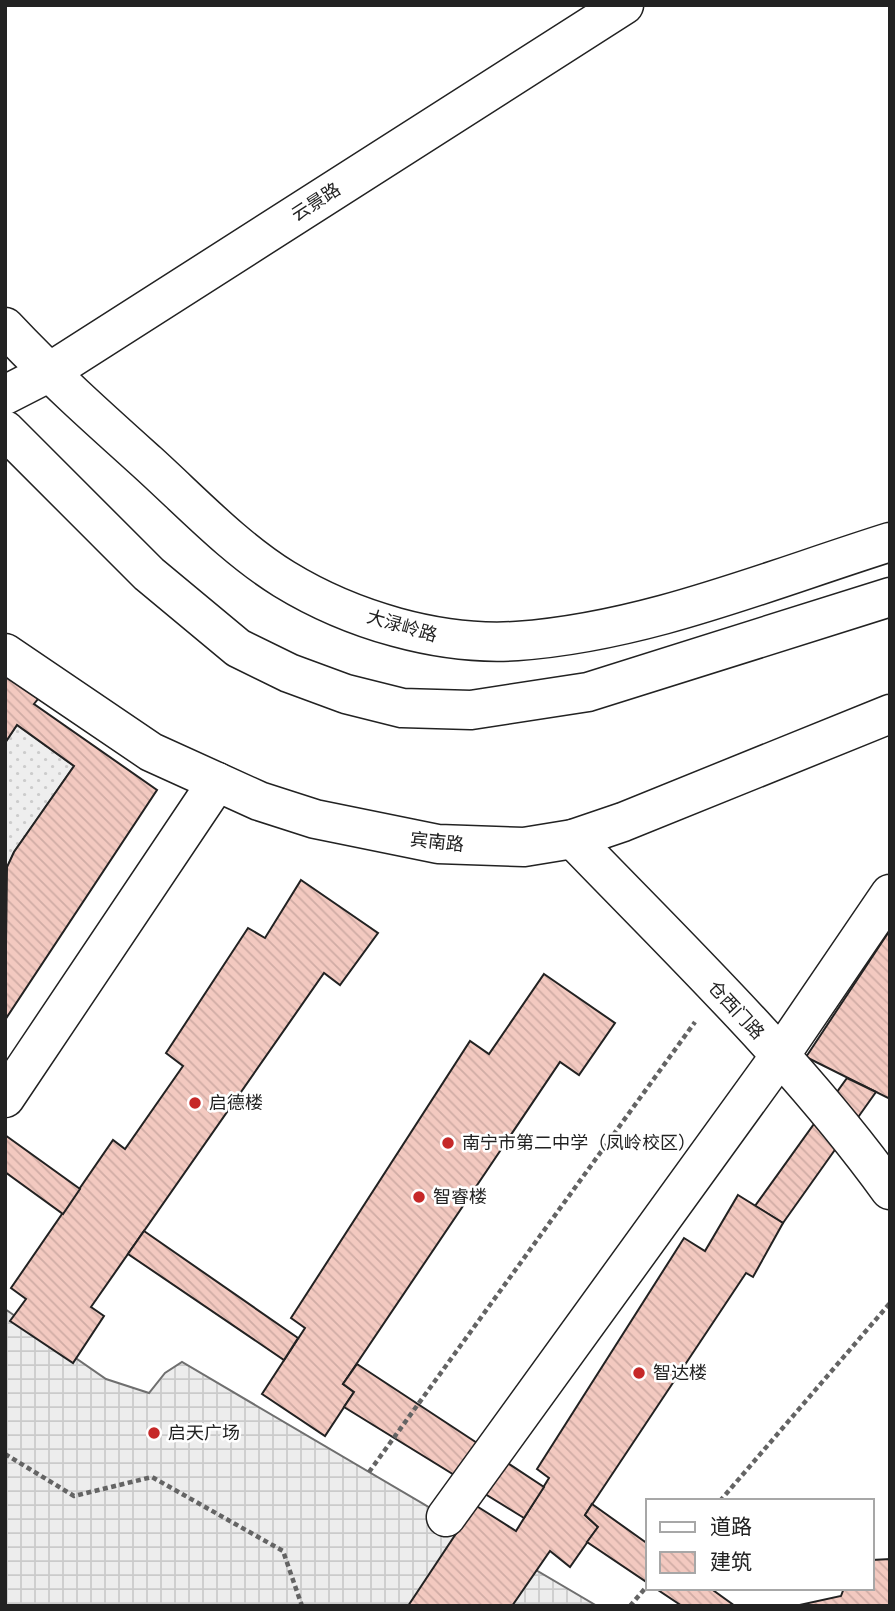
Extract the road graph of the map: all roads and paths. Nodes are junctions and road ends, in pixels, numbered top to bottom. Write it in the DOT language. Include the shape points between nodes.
graph roads {
  1 [pos="624,5"];
  2 [pos="5,327"];
  3 [pos="48,373"];
  4 [pos="5,395"];
  5 [pos="5,430"];
  6 [pos="890,542"];
  7 [pos="890,597"];
  8 [pos="5,653"];
  9 [pos="890,714"];
  10 [pos="217,782"];
  11 [pos="573,839"];
  12 [pos="890,894"];
  13 [pos="718,990"];
  14 [pos="779,1057"];
  15 [pos="5,1098"];
  16 [pos="890,1190"];
  17 [pos="890,1304"];
  18 [pos="5,1454"];
  19 [pos="369,1472"];
  20 [pos="722,1499"];
  21 [pos="446,1517"];
  22 [pos="646,1587"];
  23 [pos="302,1606"];
  24 [pos="630,1606"];
  1 -- 3 [label="street, 云景路"];
  2 -- 3 [label="street, 大渌岭路"];
  3 -- 4 [label="street, 云景路"];
  3 -- 6 [label="street, 大渌岭路" via="284,579 358,612 447,639 516,641 633,623"];
  5 -- 7 [label="street" via="149,574 238,648 334,690 402,708 471,710 588,692"];
  8 -- 10 [label="street, 宾南路" via="151,752"];
  9 -- 11 [label="street, 宾南路"];
  10 -- 11 [label="street, 宾南路" via="315,819 410,840 487,847"];
  10 -- 15 [label="street"];
  11 -- 13 [label="street, 仓西门路"];
  12 -- 14 [label="street"];
  13 -- 14 [label="street, 仓西门路"];
  13 -- 19 [label="path"];
  14 -- 16 [label="street, 仓西门路"];
  14 -- 21 [label="street"];
  17 -- 20 [label="path"];
  18 -- 23 [label="path" via="74,1496 152,1477 283,1551"];
  22 -- 24 [label="path"];
}
